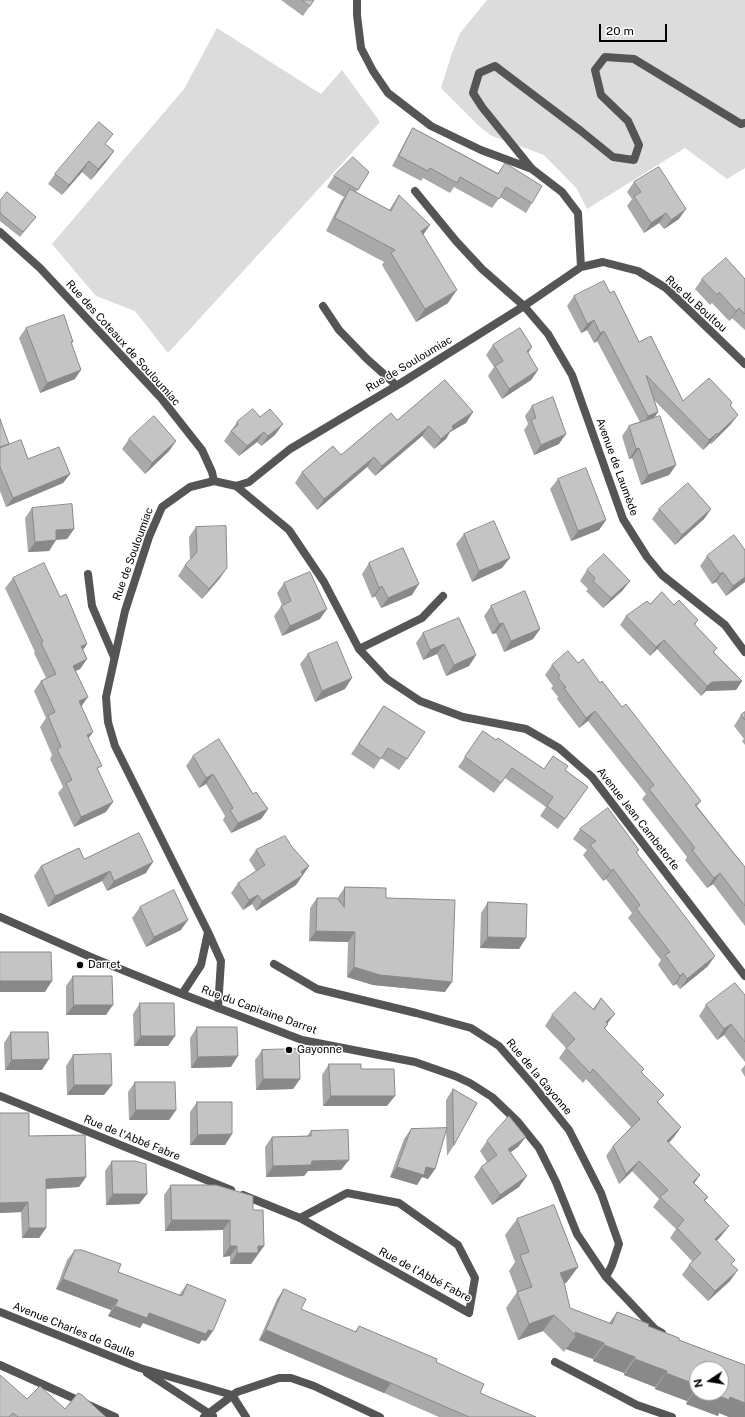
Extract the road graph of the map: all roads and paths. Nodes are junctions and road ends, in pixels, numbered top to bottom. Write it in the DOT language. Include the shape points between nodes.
graph roads {
  1 [pos="356,0"];
  2 [pos="745,123"];
  3 [pos="532,169"];
  4 [pos="415,191"];
  5 [pos="0,232"];
  6 [pos="580,267"];
  7 [pos="322,306"];
  8 [pos="524,306"];
  9 [pos="745,364"];
  10 [pos="396,385"];
  11 [pos="214,480"];
  12 [pos="236,486"];
  13 [pos="88,574"];
  14 [pos="443,596"];
  15 [pos="359,649"];
  16 [pos="745,652"];
  17 [pos="114,657"];
  18 [pos="0,917"];
  19 [pos="208,932"];
  20 [pos="274,964"];
  21 [pos="745,976"];
  22 [pos="182,994"];
  23 [pos="218,1008"];
  24 [pos="0,1096"];
  25 [pos="300,1218"];
  26 [pos="606,1277"];
  27 [pos="1,1311"];
  28 [pos="668,1337"];
  29 [pos="555,1362"];
  30 [pos="0,1365"];
  31 [pos="140,1368"];
  32 [pos="232,1395"];
  33 [pos="209,1416"];
  34 [pos="115,1417"];
  35 [pos="246,1417"];
  36 [pos="380,1417"];
  37 [pos="672,1417"];
  1 -- 3 [label="street" via="361,48 388,93 431,126 481,150"];
  2 -- 3 [label="street" via="741,124 634,59 605,56 595,70 601,95 628,121 639,145 634,160 613,157 495,66 479,73 473,93"];
  3 -- 6 [label="street" via="562,192 578,213"];
  4 -- 8 [label="street, Avenue de Laumède" via="456,242"];
  5 -- 11 [label="street, Rue des Coteaux de Souloumiac" via="40,268 161,398 202,450"];
  6 -- 8 [label="street, Rue de Souloumiac"];
  6 -- 9 [label="street, Rue du Boultou" via="603,262 638,271 666,288"];
  7 -- 10 [label="street" via="339,330"];
  8 -- 10 [label="street, Rue de Souloumiac"];
  8 -- 16 [label="street, Avenue de Laumède" via="548,334 572,375 623,519 646,557 662,574 725,625"];
  10 -- 12 [label="street, Rue de Souloumiac" via="290,449 249,482"];
  11 -- 12 [label="street"];
  11 -- 17 [label="street, Rue de Souloumiac" via="190,487 162,506 125,611"];
  12 -- 15 [label="street, Avenue Jean Cambetorte" via="289,530 324,582"];
  13 -- 17 [label="street" via="92,606"];
  14 -- 15 [label="street" via="422,618"];
  15 -- 21 [label="street, Avenue Jean Cambetorte" via="387,679 420,701 463,717 526,729 559,748 592,777"];
  17 -- 19 [label="street, Rue de Souloumiac" via="106,697 108,722 115,746"];
  18 -- 22 [label="street, Rue du Capitaine Darret"];
  19 -- 22 [label="street" via="201,965"];
  19 -- 23 [label="street, Rue de Souloumiac" via="221,961"];
  20 -- 26 [label="street, Rue de la Gayonne" via="317,989 471,1028 499,1046 569,1130 601,1193 619,1244"];
  22 -- 23 [label="street, Rue du Capitaine Darret"];
  23 -- 26 [label="street, Rue du Capitaine Darret" via="302,1040 415,1062 455,1076 492,1097 518,1122 538,1148 556,1182 577,1234"];
  24 -- 25 [label="street, Rue de l'Abbé Fabre"];
  25 -- 25 [label="street, Rue de l'Abbé Fabre" via="346,1244 468,1313 475,1278 458,1245 398,1203 347,1193"];
  26 -- 28 [label="street, Rue du Capitaine Darret" via="655,1329"];
  27 -- 31 [label="street, Avenue Charles de Gaulle"];
  29 -- 37 [label="street" via="637,1405"];
  30 -- 34 [label="street"];
  31 -- 32 [label="street, Avenue Charles de Gaulle"];
  31 -- 33 [label="street, Avenue Charles de Gaulle"];
  32 -- 33 [label="street"];
  32 -- 35 [label="street"];
  32 -- 36 [label="street" via="280,1378 291,1378"];
}
